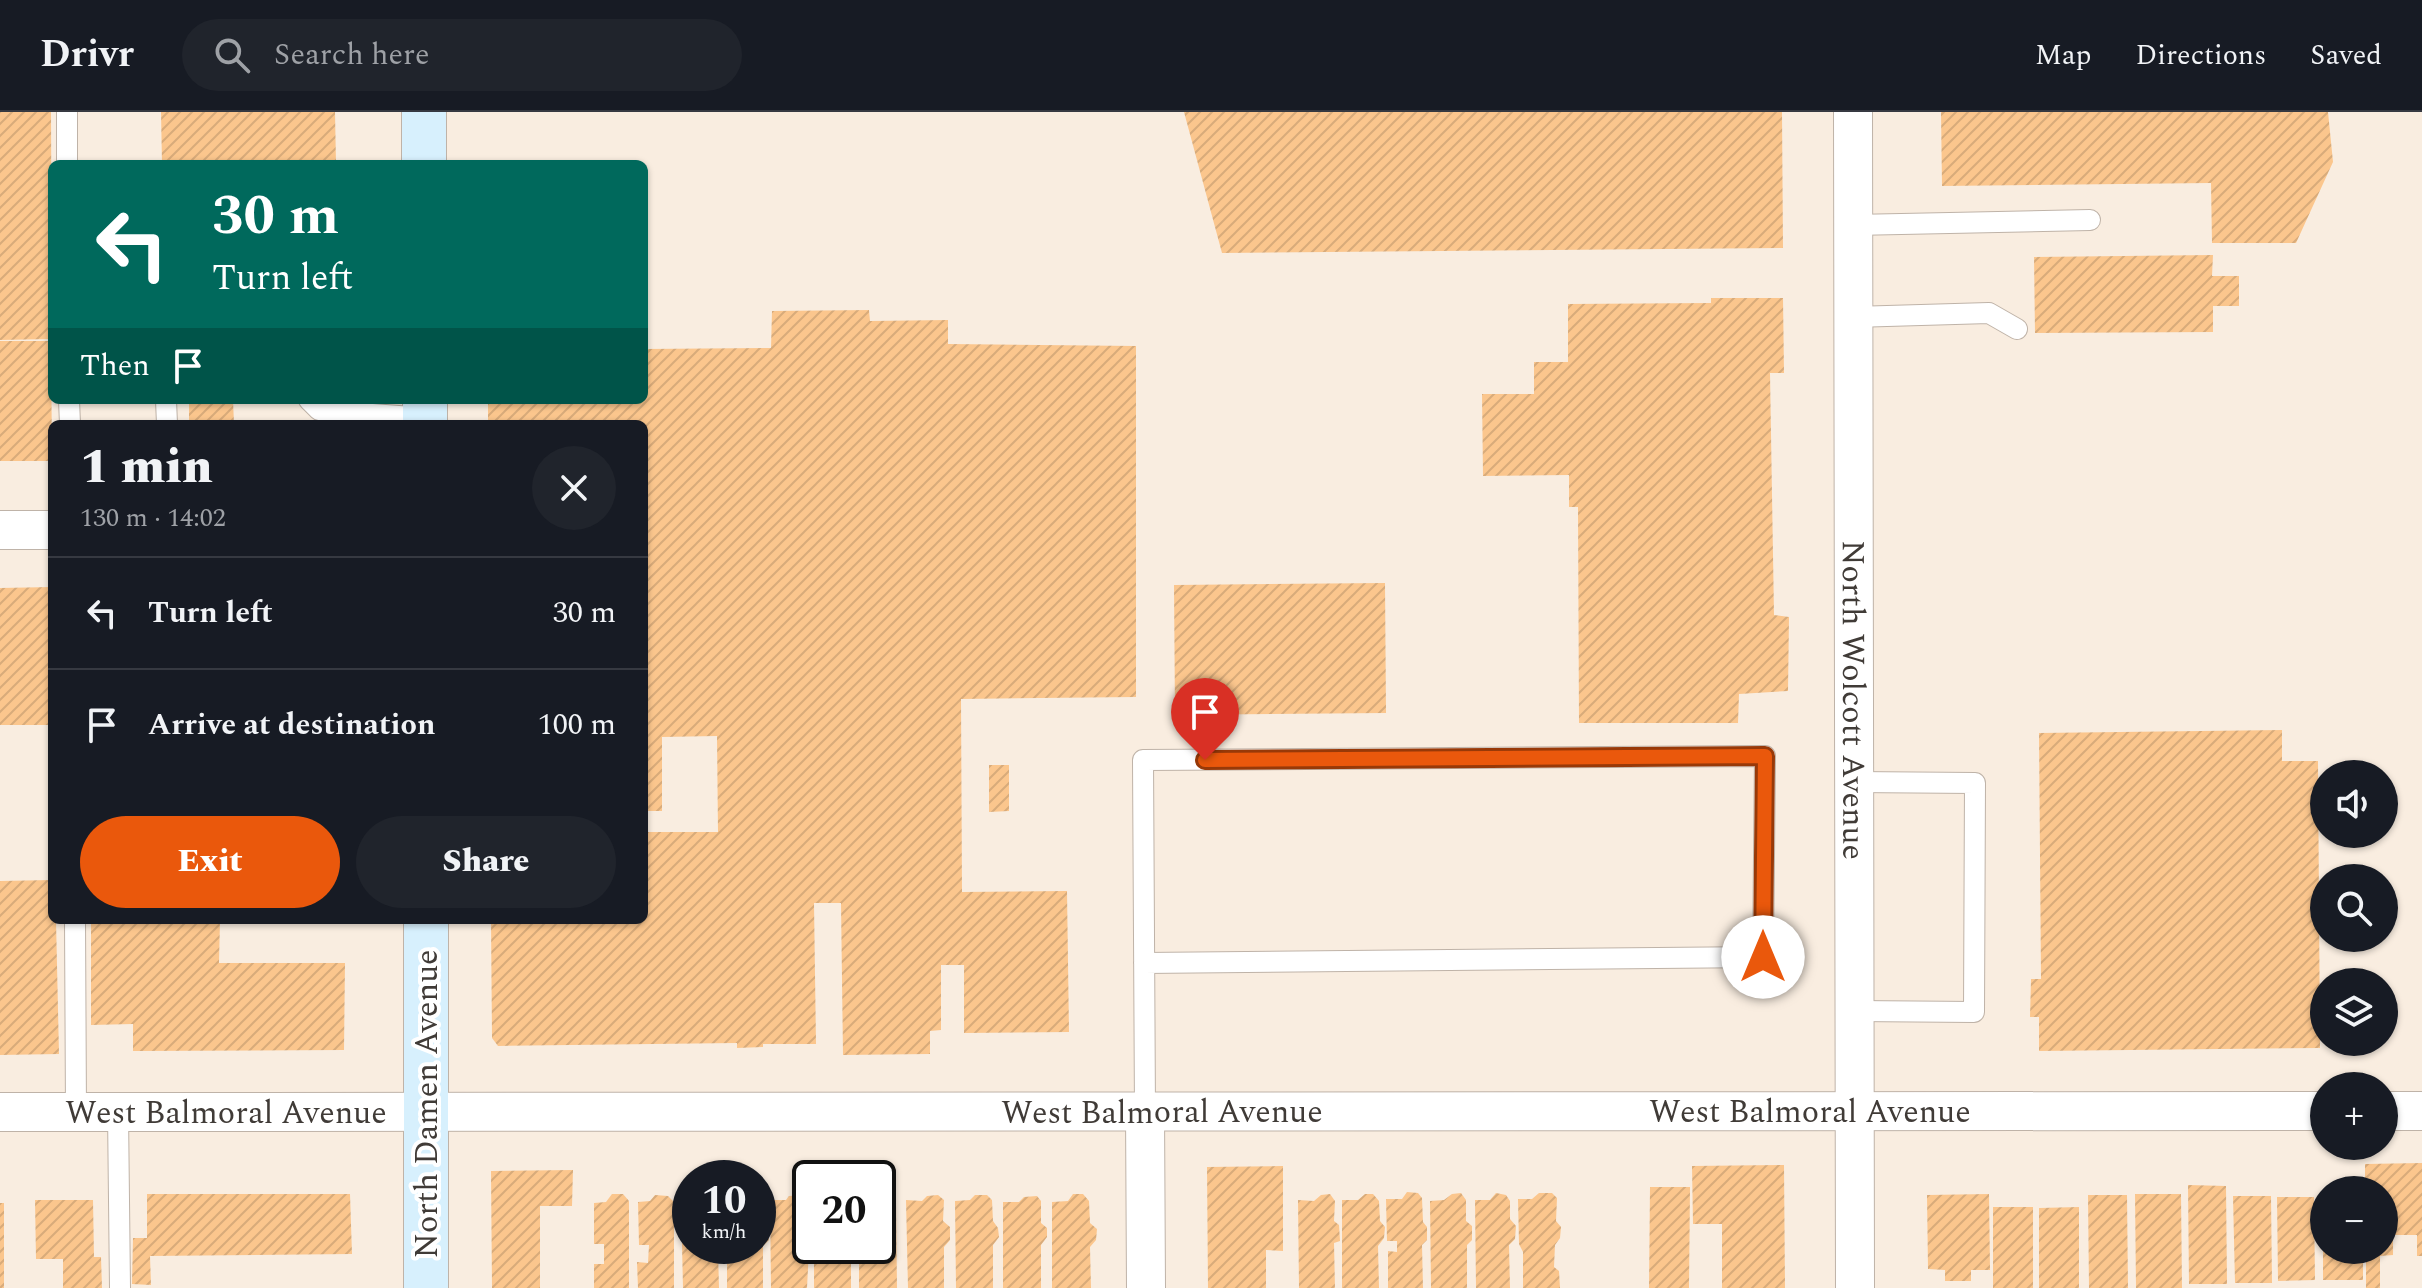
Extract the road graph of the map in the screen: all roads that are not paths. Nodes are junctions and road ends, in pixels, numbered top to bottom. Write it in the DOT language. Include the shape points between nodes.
graph roads {
  1 [pos="67,112"];
  2 [pos="424,112"];
  3 [pos="1853,112"];
  4 [pos="67,160"];
  5 [pos="424,160"];
  6 [pos="2090,220"];
  7 [pos="1853,225"];
  8 [pos="1853,317"];
  9 [pos="2017,329"];
  10 [pos="313,404"];
  11 [pos="425,414"];
  12 [pos="0,530"];
  13 [pos="48,530"];
  14 [pos="1854,782"];
  15 [pos="75,924"];
  16 [pos="426,924"];
  17 [pos="1144,963"];
  18 [pos="1855,1011"];
  19 [pos="426,1111"];
  20 [pos="1145,1111"];
  21 [pos="1855,1111"];
  22 [pos="2310,1111"];
  23 [pos="2398,1111"];
  24 [pos="2422,1111"];
  25 [pos="0,1112"];
  26 [pos="76,1112"];
  27 [pos="118,1112"];
  28 [pos="120,1288"];
  29 [pos="426,1288"];
  30 [pos="1146,1288"];
  31 [pos="1855,1288"];
  1 -- 4 [label="lane"];
  2 -- 5 [label="street"];
  3 -- 7 [label="street, North Wolcott Avenue"];
  6 -- 7 [label="lane"];
  7 -- 8 [label="street, North Wolcott Avenue"];
  8 -- 9 [label="lane" via="1989,313"];
  8 -- 14 [label="street, North Wolcott Avenue"];
  10 -- 11 [label="lane" via="319,410"];
  12 -- 13 [label="street"];
  14 -- 18 [label="street, North Wolcott Avenue"];
  14 -- 18 [label="lane" via="1975,783 1974,1012"];
  15 -- 26 [label="lane"];
  16 -- 19 [label="street, North Damen Avenue"];
  17 -- 17 [label="lane" via="1143,760 1765,756 1763,957"];
  17 -- 20 [label="lane"];
  18 -- 21 [label="street, North Wolcott Avenue"];
  19 -- 20 [label="street, West Balmoral Avenue"];
  19 -- 27 [label="street, West Balmoral Avenue"];
  19 -- 29 [label="street, North Damen Avenue"];
  20 -- 21 [label="street, West Balmoral Avenue"];
  20 -- 30 [label="street"];
  21 -- 22 [label="street, West Balmoral Avenue"];
  21 -- 31 [label="street, North Wolcott Avenue"];
  23 -- 24 [label="street"];
  25 -- 26 [label="street, West Balmoral Avenue"];
  26 -- 27 [label="street, West Balmoral Avenue"];
  27 -- 28 [label="lane"];
}
